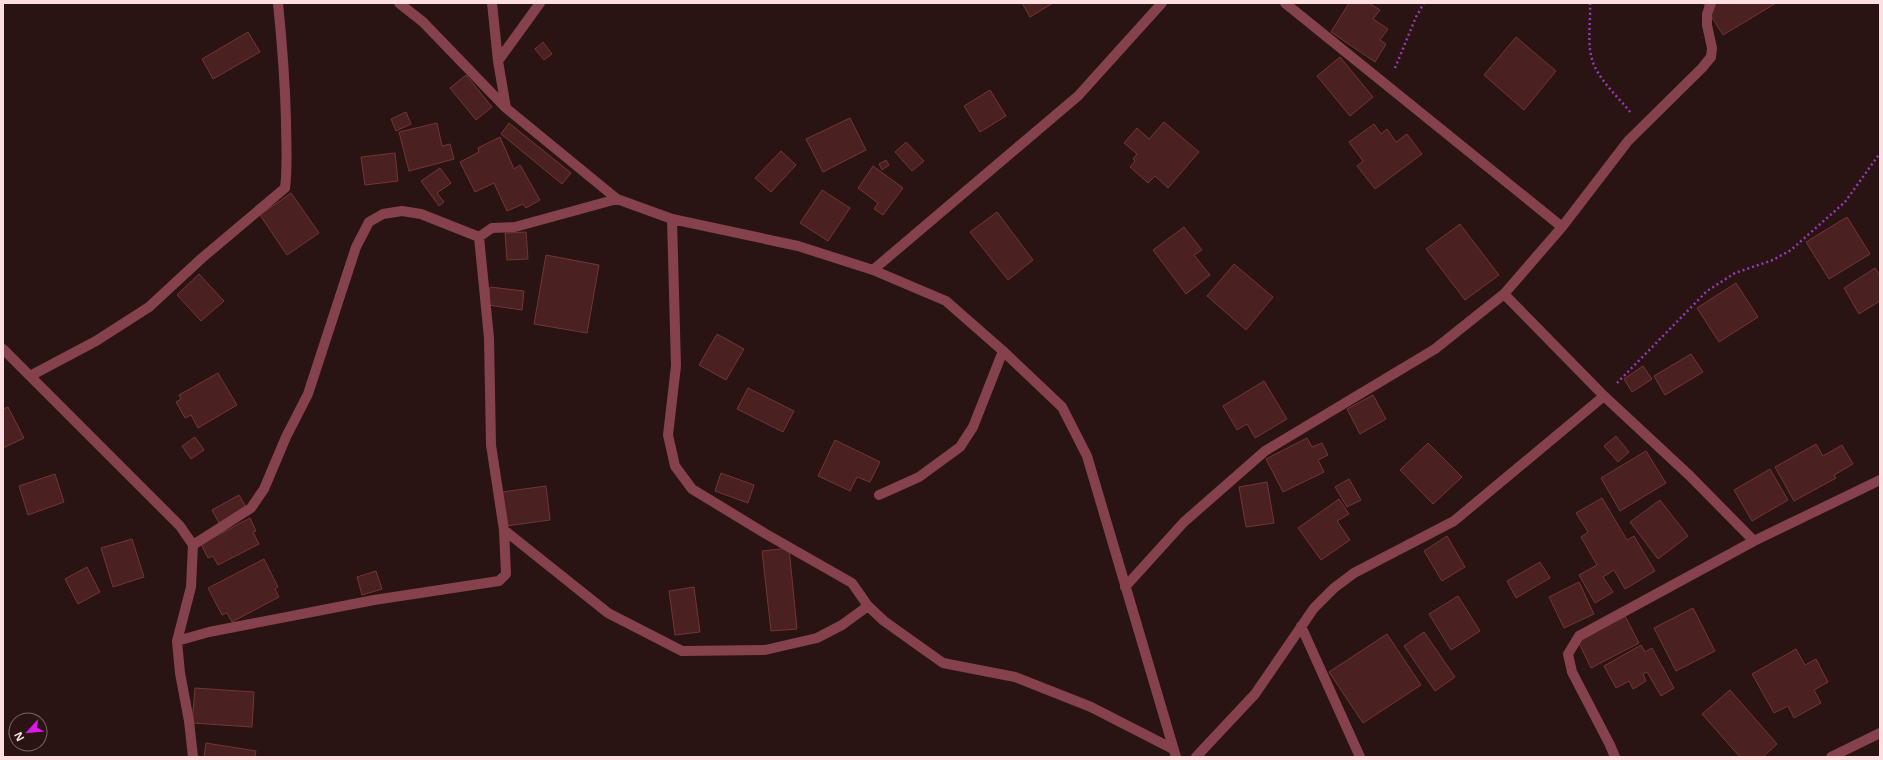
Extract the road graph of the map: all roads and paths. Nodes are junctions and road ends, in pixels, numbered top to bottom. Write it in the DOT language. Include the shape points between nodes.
graph roads {
  1 [pos="278,3"];
  2 [pos="399,3"];
  3 [pos="492,3"];
  4 [pos="540,3"];
  5 [pos="1162,3"];
  6 [pos="1285,3"];
  7 [pos="1424,3"];
  8 [pos="1590,3"];
  9 [pos="1712,3"];
  10 [pos="498,61"];
  11 [pos="1388,86"];
  12 [pos="506,108"];
  13 [pos="1642,127"];
  14 [pos="1880,153"];
  15 [pos="617,198"];
  16 [pos="672,219"];
  17 [pos="1562,227"];
  18 [pos="479,237"];
  19 [pos="873,270"];
  20 [pos="1504,294"];
  21 [pos="3,349"];
  22 [pos="1003,351"];
  23 [pos="30,376"];
  24 [pos="1604,396"];
  25 [pos="1880,480"];
  26 [pos="879,496"];
  27 [pos="504,530"];
  28 [pos="1754,541"];
  29 [pos="193,545"];
  30 [pos="1125,587"];
  31 [pos="868,606"];
  32 [pos="1301,626"];
  33 [pos="177,641"];
  34 [pos="1880,733"];
  35 [pos="1175,753"];
  36 [pos="193,757"];
  37 [pos="1196,757"];
  38 [pos="1360,757"];
  39 [pos="1614,757"];
  40 [pos="1831,757"];
  1 -- 23 [label="street" via="286,114 285,188 149,307 96,341"];
  2 -- 12 [label="street" via="423,22"];
  3 -- 10 [label="street"];
  4 -- 10 [label="street"];
  5 -- 19 [label="street" via="1078,96"];
  6 -- 11 [label="street"];
  7 -- 11 [label="path"];
  8 -- 13 [label="path" via="1590,50 1594,65"];
  9 -- 13 [label="street" via="1707,14 1711,57"];
  10 -- 12 [label="street"];
  11 -- 17 [label="street"];
  12 -- 15 [label="street"];
  13 -- 17 [label="street" via="1628,140"];
  14 -- 24 [label="path" via="1845,202 1791,250 1773,260 1735,273 1707,290"];
  15 -- 16 [label="street"];
  15 -- 18 [label="street" via="516,227 492,228"];
  16 -- 19 [label="street" via="798,246"];
  16 -- 31 [label="street" via="676,366 668,435 675,466 692,489 852,583"];
  17 -- 20 [label="street"];
  18 -- 27 [label="street" via="489,338 491,445"];
  18 -- 29 [label="street" via="422,214 402,211 383,214 369,222 356,247 308,394 264,489 251,508"];
  19 -- 22 [label="street" via="946,301"];
  20 -- 24 [label="street"];
  20 -- 30 [label="street" via="1434,349 1265,451 1184,522"];
  21 -- 23 [label="street"];
  22 -- 26 [label="street" via="973,427 960,447 919,477"];
  22 -- 30 [label="street" via="1062,407 1087,456"];
  23 -- 29 [label="street" via="180,526"];
  24 -- 28 [label="street" via="1690,476"];
  24 -- 32 [label="street" via="1454,521 1354,573 1334,588"];
  25 -- 28 [label="street"];
  27 -- 31 [label="street" via="608,612 682,652 765,650 817,638 842,626"];
  27 -- 33 [label="street" via="506,574 499,581 374,600 209,632"];
  28 -- 39 [label="street" via="1579,636 1568,654 1572,672"];
  29 -- 33 [label="street" via="191,587"];
  30 -- 35 [label="street"];
  31 -- 35 [label="street" via="884,621 943,663 1015,677 1091,707"];
  32 -- 37 [label="street" via="1255,694"];
  32 -- 38 [label="street"];
  33 -- 36 [label="street"];
  34 -- 40 [label="street"];
}
